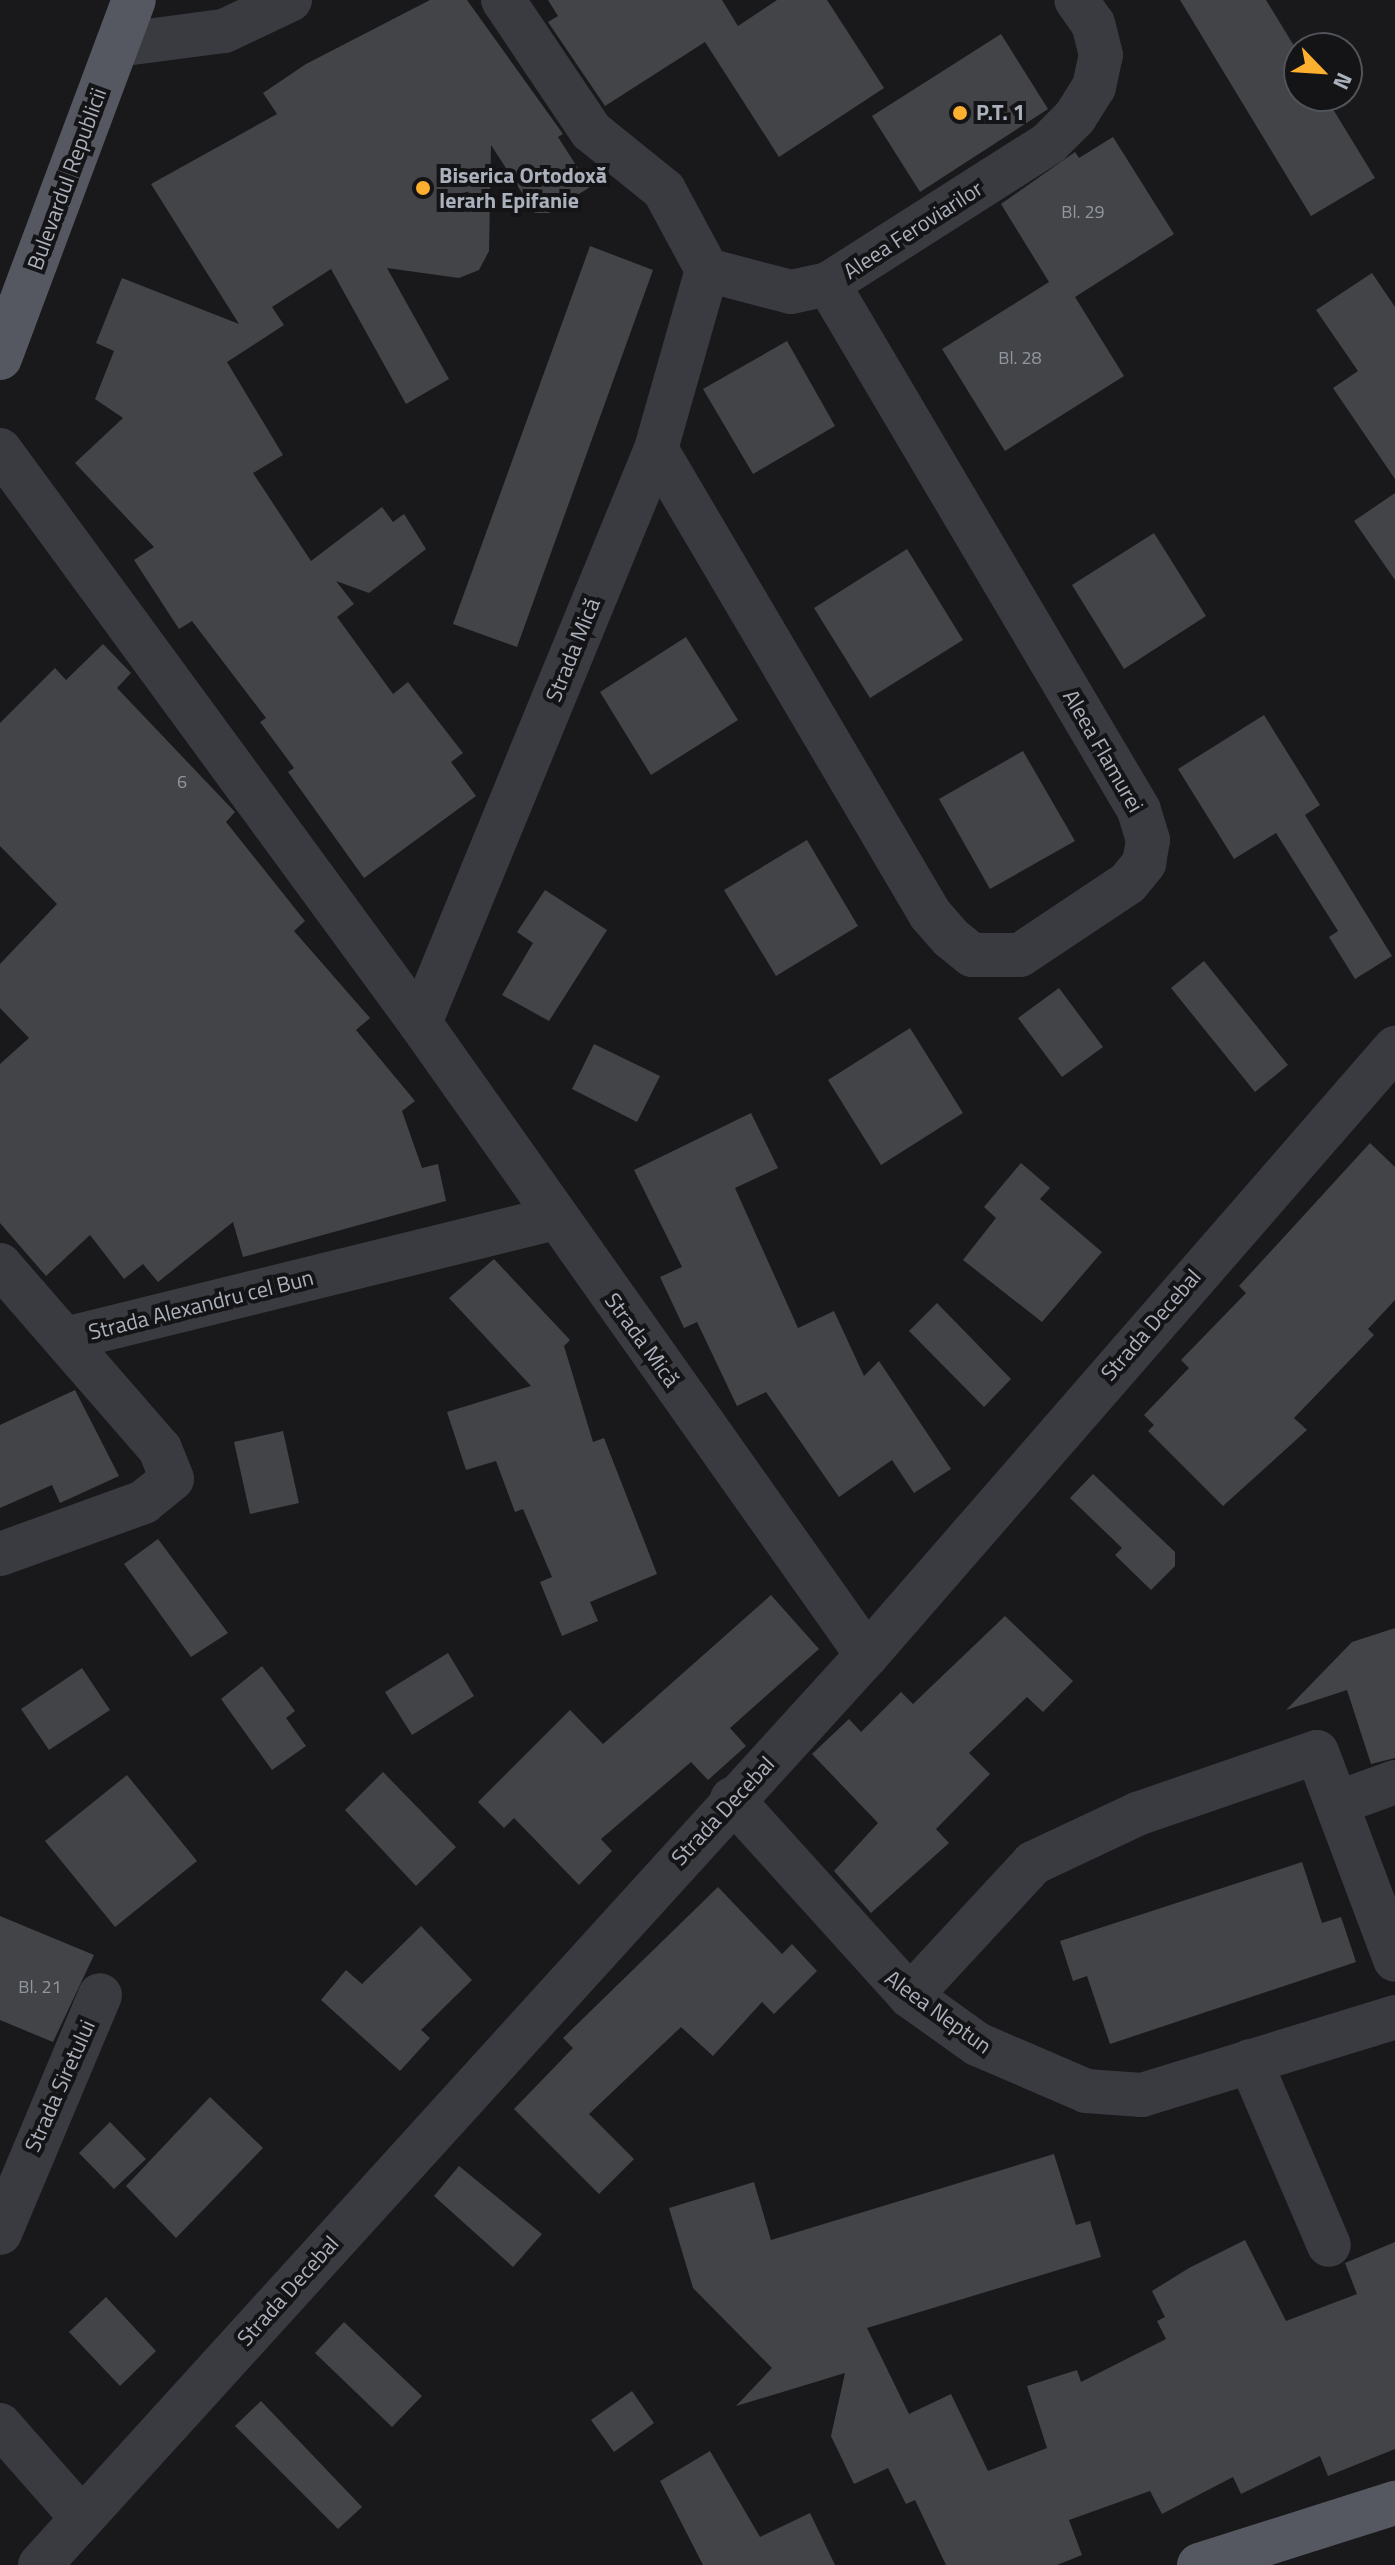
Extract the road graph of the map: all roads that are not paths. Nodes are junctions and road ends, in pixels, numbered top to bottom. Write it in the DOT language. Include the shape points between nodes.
graph roads {
  1 [pos="134,0"];
  2 [pos="290,0"];
  3 [pos="503,0"];
  4 [pos="1076,0"];
  5 [pos="117,45"];
  6 [pos="707,270"];
  7 [pos="828,284"];
  8 [pos="0,358"];
  9 [pos="656,449"];
  10 [pos="0,450"];
  11 [pos="420,1023"];
  12 [pos="1395,1048"];
  13 [pos="555,1218"];
  14 [pos="0,1265"];
  15 [pos="65,1339"];
  16 [pos="0,1554"];
  17 [pos="867,1655"];
  18 [pos="1395,1782"];
  19 [pos="732,1799"];
  20 [pos="1337,1803"];
  21 [pos="1395,1960"];
  22 [pos="100,1995"];
  23 [pos="910,1996"];
  24 [pos="1395,2017"];
  25 [pos="1250,2061"];
  26 [pos="9,2173"];
  27 [pos="0,2233"];
  28 [pos="1329,2245"];
  29 [pos="0,2425"];
  30 [pos="1395,2503"];
  31 [pos="82,2518"];
  32 [pos="40,2565"];
  33 [pos="1199,2565"];
  1 -- 5 [label="main road, Bulevardul Republicii"];
  2 -- 5 [label="street" via="224,31"];
  3 -- 6 [label="street" via="591,131 678,209"];
  4 -- 7 [label="street, Aleea Feroviarilor" via="1093,24 1101,55 1094,87 1075,117 1049,143"];
  5 -- 8 [label="main road, Bulevardul Republicii"];
  6 -- 7 [label="street, Aleea Feroviarilor" via="791,292"];
  6 -- 9 [label="street, Strada Mică"];
  7 -- 9 [label="street, Aleea Flamurei" via="1139,810 1148,840 1144,863 1128,883 1020,955 972,955 951,938 930,914"];
  9 -- 11 [label="street, Strada Mică"];
  10 -- 11 [label="street, Strada Mică"];
  11 -- 13 [label="street, Strada Mică"];
  12 -- 17 [label="street, Strada Decebal"];
  13 -- 15 [label="street, Strada Alexandru cel Bun"];
  13 -- 17 [label="street, Strada Mică"];
  14 -- 15 [label="street"];
  15 -- 16 [label="street, Strada Alexandru cel Bun" via="160,1449 172,1479 144,1502"];
  17 -- 19 [label="street, Strada Decebal"];
  18 -- 20 [label="street"];
  19 -- 23 [label="street, Aleea Neptun"];
  19 -- 31 [label="street, Strada Decebal"];
  20 -- 21 [label="street"];
  20 -- 23 [label="street" via="1317,1752 1137,1814 1033,1863"];
  22 -- 26 [label="street, Strada Siretului"];
  23 -- 25 [label="street, Aleea Neptun" via="977,2044 1086,2091 1142,2095"];
  24 -- 25 [label="street, Aleea Neptun"];
  25 -- 28 [label="street"];
  26 -- 27 [label="street, Strada Siretului"];
  29 -- 31 [label="street"];
  30 -- 33 [label="main road"];
  31 -- 32 [label="street, Strada Decebal"];
}
